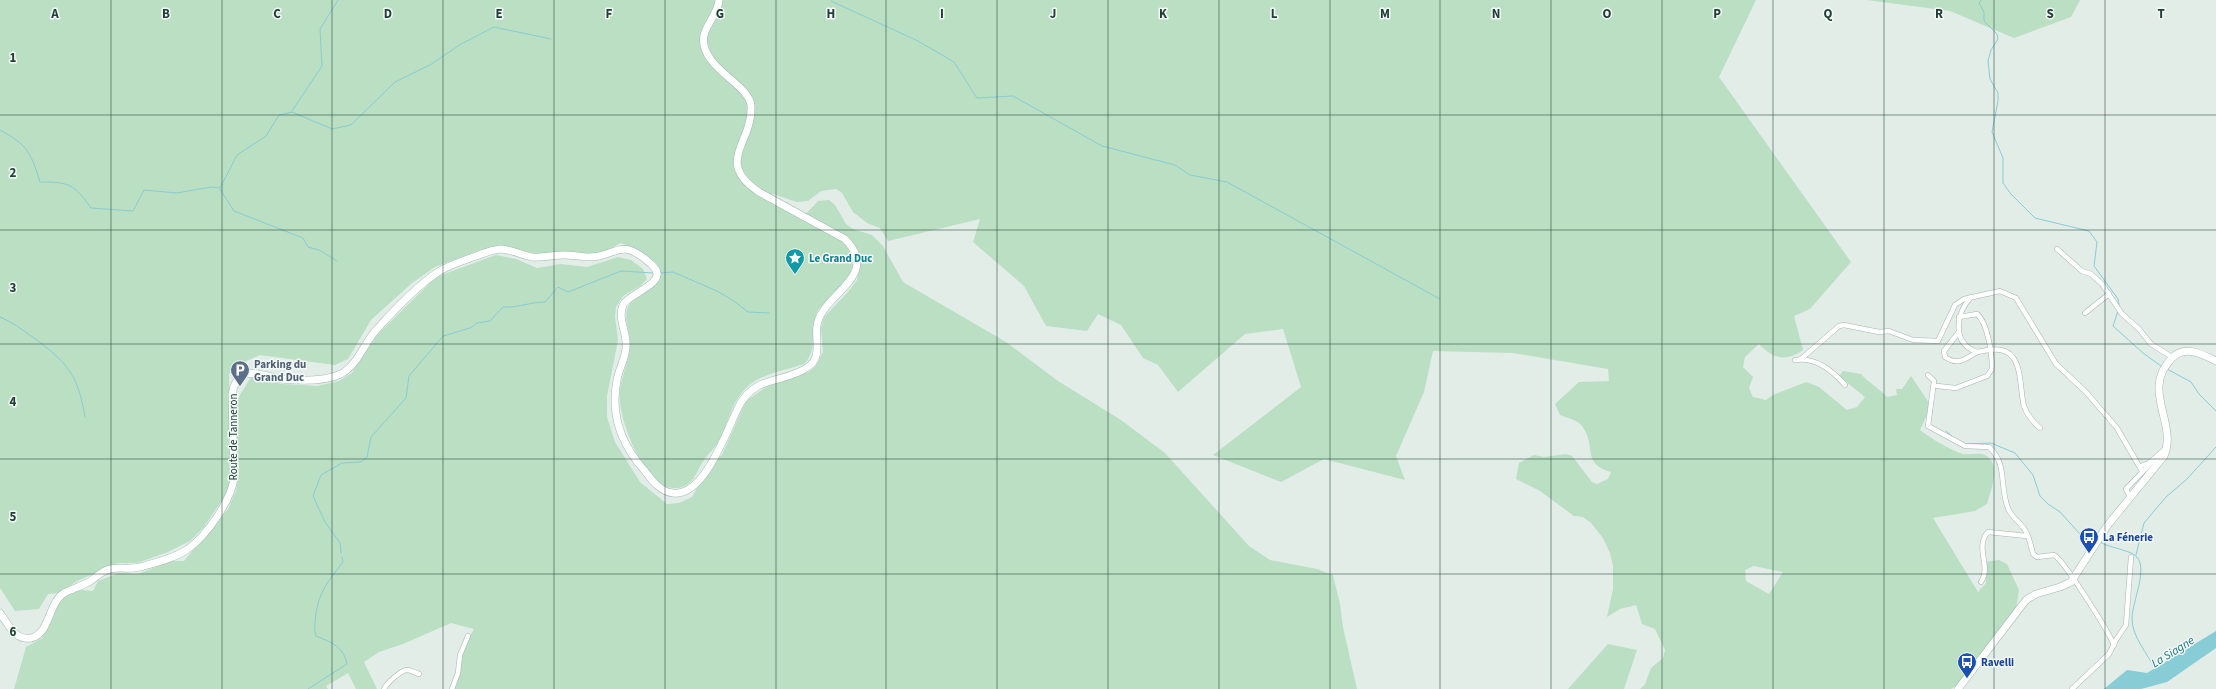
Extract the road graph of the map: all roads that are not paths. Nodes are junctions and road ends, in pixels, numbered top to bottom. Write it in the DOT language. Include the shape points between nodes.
graph roads {
  1 [pos="720,0"];
  2 [pos="2057,249"];
  3 [pos="2109,294"];
  4 [pos="1971,297"];
  5 [pos="2085,313"];
  6 [pos="1959,317"];
  7 [pos="1958,333"];
  8 [pos="1991,350"];
  9 [pos="1977,352"];
  10 [pos="2172,357"];
  11 [pos="1801,359"];
  12 [pos="1795,360"];
  13 [pos="2216,361"];
  14 [pos="1928,374"];
  15 [pos="1845,385"];
  16 [pos="1937,386"];
  17 [pos="2040,428"];
  18 [pos="2168,448"];
  19 [pos="2160,461"];
  20 [pos="2141,466"];
  21 [pos="2142,471"];
  22 [pos="2130,497"];
  23 [pos="2027,536"];
  24 [pos="2131,557"];
  25 [pos="2074,578"];
  26 [pos="1981,582"];
  27 [pos="0,613"];
  28 [pos="468,636"];
  29 [pos="2114,645"];
  30 [pos="419,674"];
  31 [pos="384,689"];
  32 [pos="452,689"];
  33 [pos="1958,689"];
  34 [pos="2072,689"];
  1 -- 27 [label="street, Route de Tanneron" via="715,17 705,32 703,44 715,66 742,88 750,99 750,114 737,164 743,179 759,192 845,239 856,254 855,272 850,281 818,320 817,351 811,364 798,372 766,382 750,391 739,406 718,453 694,487 684,492 668,492 659,486 640,466 624,442 615,411 618,378 627,346 622,309 628,298 654,282 657,274 654,266 626,248 589,257 532,257 500,249 460,261 434,275 376,329 358,358 344,372 321,380 282,379 253,373 239,377 232,394 233,488 228,501 217,516 188,549 138,568 107,570 65,593 59,597 43,628 35,637 18,636"];
  2 -- 3 [label="street" via="2082,271 2096,278"];
  3 -- 5 [label="street"];
  3 -- 10 [label="street" via="2122,314 2151,344"];
  4 -- 6 [label="street" via="1961,309"];
  4 -- 11 [label="street" via="1955,305 1938,341 1913,340 1889,331 1879,332 1844,325 1839,326"];
  4 -- 20 [label="street" via="2000,292 2016,298 2056,364 2109,417"];
  6 -- 7 [label="street"];
  6 -- 8 [label="street" via="1977,314 1982,319"];
  7 -- 9 [label="street" via="1964,343"];
  7 -- 9 [label="street" via="1944,351 1945,357 1951,361 1962,362"];
  8 -- 9 [label="street"];
  8 -- 16 [label="street" via="1992,369 1987,376 1956,388"];
  8 -- 17 [label="street" via="2010,352 2014,358 2024,404 2032,421"];
  10 -- 13 [label="street" via="2178,353 2191,351"];
  10 -- 18 [label="street" via="2164,368 2159,386 2159,401 2168,433"];
  11 -- 12 [label="street"];
  11 -- 15 [label="street" via="1818,362 1836,374"];
  14 -- 23 [label="street" via="1934,381 1930,428 1970,447 1989,447 1997,455 2003,468 2003,492 2007,507 2010,514 2024,528"];
  18 -- 19 [label="street"];
  18 -- 20 [label="street"];
  19 -- 21 [label="street" via="2155,459"];
  19 -- 22 [label="street"];
  20 -- 21 [label="street"];
  21 -- 22 [label="street" via="2126,489"];
  22 -- 25 [label="street" via="2106,526"];
  23 -- 25 [label="street" via="2034,555 2057,556"];
  23 -- 26 [label="street" via="1988,532 1981,544 1984,578"];
  24 -- 29 [label="street" via="2126,625"];
  25 -- 29 [label="street"];
  25 -- 33 [label="street" via="2066,585 2036,594 2026,600"];
  28 -- 32 [label="street" via="460,654 458,673"];
  29 -- 34 [label="street" via="2102,662"];
  30 -- 31 [label="street" via="403,671 385,685"];
}
